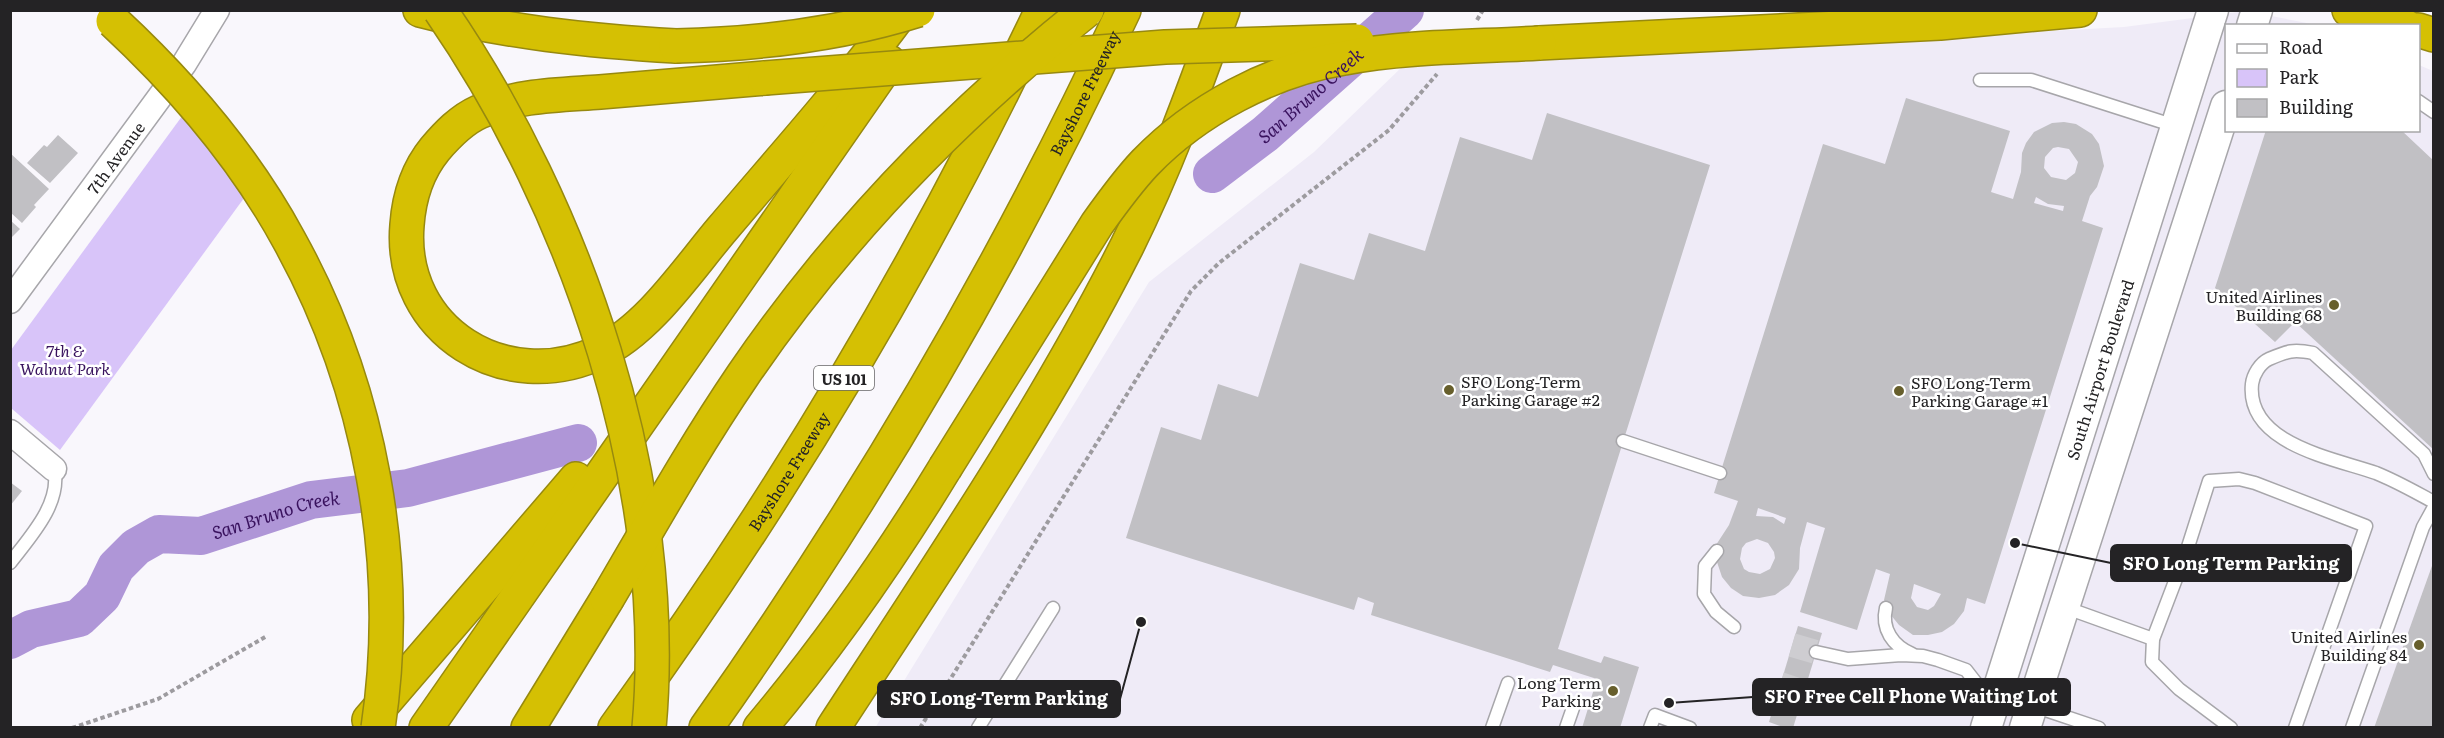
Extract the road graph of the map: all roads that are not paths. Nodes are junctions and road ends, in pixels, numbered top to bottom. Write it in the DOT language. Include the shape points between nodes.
graph roads {
  1 [pos="217,10"];
  2 [pos="420,10"];
  3 [pos="440,10"];
  4 [pos="903,10"];
  5 [pos="918,10"];
  6 [pos="923,10"];
  7 [pos="1042,10"];
  8 [pos="1087,10"];
  9 [pos="1124,10"];
  10 [pos="1223,10"];
  11 [pos="2080,10"];
  12 [pos="2213,10"];
  13 [pos="2349,10"];
  14 [pos="107,16"];
  15 [pos="2398,24"];
  16 [pos="1539,43"];
  17 [pos="1980,80"];
  18 [pos="2420,102"];
  19 [pos="2225,109"];
  20 [pos="2433,112"];
  21 [pos="2176,126"];
  22 [pos="10,301"];
  23 [pos="638,421"];
  24 [pos="10,432"];
  25 [pos="1623,441"];
  26 [pos="54,468"];
  27 [pos="1719,473"];
  28 [pos="2433,474"];
  29 [pos="2433,502"];
  30 [pos="2433,507"];
  31 [pos="1717,551"];
  32 [pos="10,563"];
  33 [pos="2064,607"];
  34 [pos="1053,608"];
  35 [pos="1886,608"];
  36 [pos="1734,627"];
  37 [pos="2153,639"];
  38 [pos="1816,652"];
  39 [pos="1916,656"];
  40 [pos="1508,683"];
  41 [pos="1989,691"];
  42 [pos="1804,692"];
  43 [pos="1574,705"];
  44 [pos="2029,716"];
  45 [pos="363,728"];
  46 [pos="378,728"];
  47 [pos="426,728"];
  48 [pos="528,728"];
  49 [pos="615,728"];
  50 [pos="649,728"];
  51 [pos="706,728"];
  52 [pos="760,728"];
  53 [pos="834,728"];
  54 [pos="978,728"];
  55 [pos="1492,728"];
  56 [pos="1566,728"];
  57 [pos="1650,728"];
  58 [pos="1690,728"];
  59 [pos="1986,728"];
  60 [pos="2099,728"];
  61 [pos="2231,728"];
  62 [pos="2295,728"];
  63 [pos="2352,728"];
  1 -- 22 [label="street, 7th Avenue" via="184,64"];
  2 -- 5 [label="highway, bridge" via="542,35 676,46 742,44 816,35"];
  3 -- 50 [label="highway, bridge" via="496,102 543,192 585,295 615,393 648,567 652,658"];
  4 -- 16 [label="highway, bridge" via="846,84 671,290 624,338 600,352 548,367 519,367 494,361 449,333 417,290 408,262 406,234 408,207 426,160 459,124 478,112 526,99 765,78 1070,54 1241,44"];
  6 -- 23 [label="highway"];
  7 -- 49 [label="highway, Bayshore Freeway / US 101" via="951,189 843,380 717,580"];
  8 -- 48 [label="highway, bridge" via="935,144 876,206 784,318 731,394"];
  9 -- 51 [label="highway, Bayshore Freeway" via="1036,189 932,376 813,570"];
  10 -- 53 [label="highway" via="1163,166 1087,322 1003,464"];
  11 -- 16 [label="highway" via="1940,23"];
  12 -- 21 [label="street, South Airport Boulevard"];
  13 -- 15 [label="highway"];
  14 -- 46 [label="highway, bridge" via="165,71 209,121 250,177 289,239 345,368 378,506 384,564 386,630"];
  16 -- 52 [label="highway, bridge" via="1386,52 1306,67 1269,80 1173,137 1120,191 871,585"];
  17 -- 21 [label="lane" via="2031,80"];
  18 -- 20 [label="lane"];
  19 -- 33 [label="street"];
  21 -- 41 [label="street, South Airport Boulevard"];
  23 -- 45 [label="highway" via="570,484"];
  23 -- 47 [label="highway"];
  24 -- 26 [label="street"];
  25 -- 27 [label="lane"];
  26 -- 32 [label="lane" via="56,477 48,514"];
  28 -- 29 [label="lane" via="2424,454 2313,353 2293,349 2265,361 2252,377 2251,396 2258,416 2271,430 2319,457 2376,473"];
  30 -- 63 [label="lane"];
  31 -- 36 [label="lane" via="1705,566 1704,594 1716,612"];
  33 -- 37 [label="lane"];
  33 -- 44 [label="street"];
  34 -- 54 [label="lane"];
  35 -- 39 [label="lane" via="1885,622 1891,638 1901,649"];
  37 -- 61 [label="lane" via="2152,662 2179,689"];
  37 -- 62 [label="lane" via="2209,481 2239,479 2255,483 2366,526"];
  38 -- 39 [label="lane" via="1848,659"];
  39 -- 41 [label="lane" via="1966,670"];
  40 -- 55 [label="lane"];
  41 -- 42 [label="lane" via="1958,700 1904,686 1832,696"];
  41 -- 44 [label="lane"];
  41 -- 59 [label="street, South Airport Boulevard"];
  43 -- 56 [label="lane"];
  44 -- 60 [label="lane"];
  57 -- 58 [label="lane" via="1655,715"];
}
